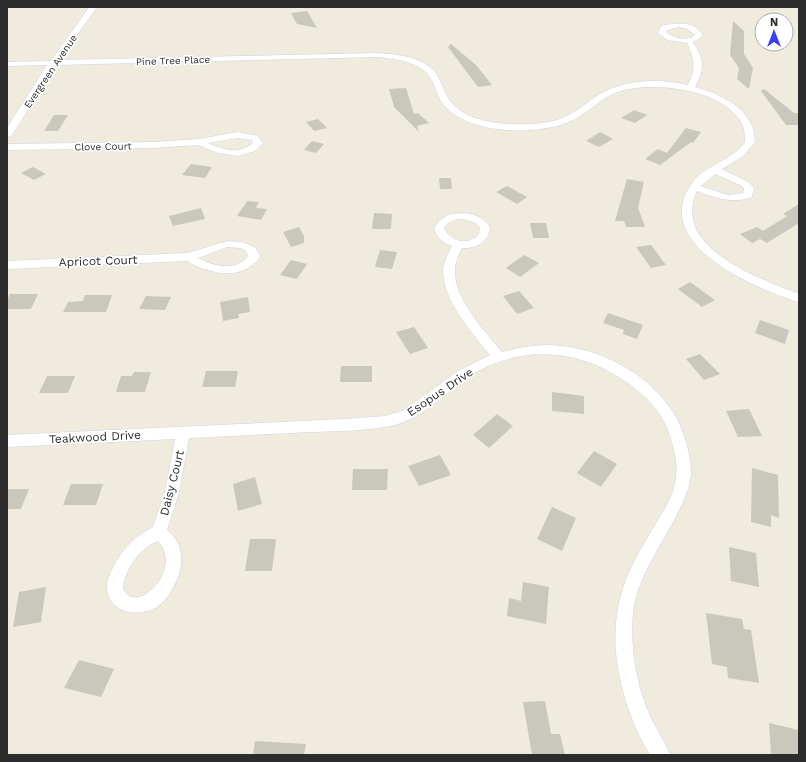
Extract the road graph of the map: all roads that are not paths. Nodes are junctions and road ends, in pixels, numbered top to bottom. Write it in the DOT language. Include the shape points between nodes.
graph roads {
  1 [pos="93,7"];
  2 [pos="689,41"];
  3 [pos="53,63"];
  4 [pos="7,64"];
  5 [pos="691,88"];
  6 [pos="7,135"];
  7 [pos="199,142"];
  8 [pos="7,147"];
  9 [pos="715,170"];
  10 [pos="695,187"];
  11 [pos="458,244"];
  12 [pos="189,257"];
  13 [pos="7,265"];
  14 [pos="799,298"];
  15 [pos="498,356"];
  16 [pos="183,433"];
  17 [pos="7,441"];
  18 [pos="159,532"];
  19 [pos="661,755"];
  1 -- 3 [label="street, Evergreen Avenue"];
  2 -- 5 [label="street" via="700,65 698,76"];
  3 -- 4 [label="street, Pine Tree Place"];
  3 -- 5 [label="street, Pine Tree Place" via="377,55 400,57 420,64 431,72 443,97 452,108 466,117 493,125 523,128 550,125 573,116 615,89 638,84"];
  3 -- 6 [label="street, Evergreen Avenue"];
  5 -- 9 [label="street" via="719,99 736,110 746,122 750,142 740,154"];
  7 -- 7 [label="street, Clove Court" via="246,136 255,138 258,143 251,150 230,153"];
  7 -- 8 [label="street, Clove Court"];
  9 -- 10 [label="street"];
  9 -- 10 [label="street" via="745,184 749,188 748,195 724,197"];
  10 -- 14 [label="street" via="688,197 687,214 699,242 707,251 742,274"];
  11 -- 15 [label="street" via="449,267 449,277 455,295"];
  12 -- 12 [label="street, Apricot Court" via="234,244 242,244 251,249 254,256 251,262 243,267 225,270 203,266"];
  12 -- 13 [label="street, Apricot Court"];
  15 -- 16 [label="street, Esopus Drive" via="468,371 411,414 396,419 344,425"];
  15 -- 19 [label="street, Esopus Drive" via="533,349 586,354 617,368 643,386 671,420 683,458 682,490 638,571 629,594 624,647 633,690 643,720"];
  16 -- 17 [label="street, Teakwood Drive"];
  16 -- 18 [label="street, Daisy Court" via="172,492"];
  18 -- 18 [label="street, Daisy Court" via="136,547 125,562 115,581 115,592 120,600 135,606 148,603 162,592 171,575 174,561 173,549 167,538"];
}
